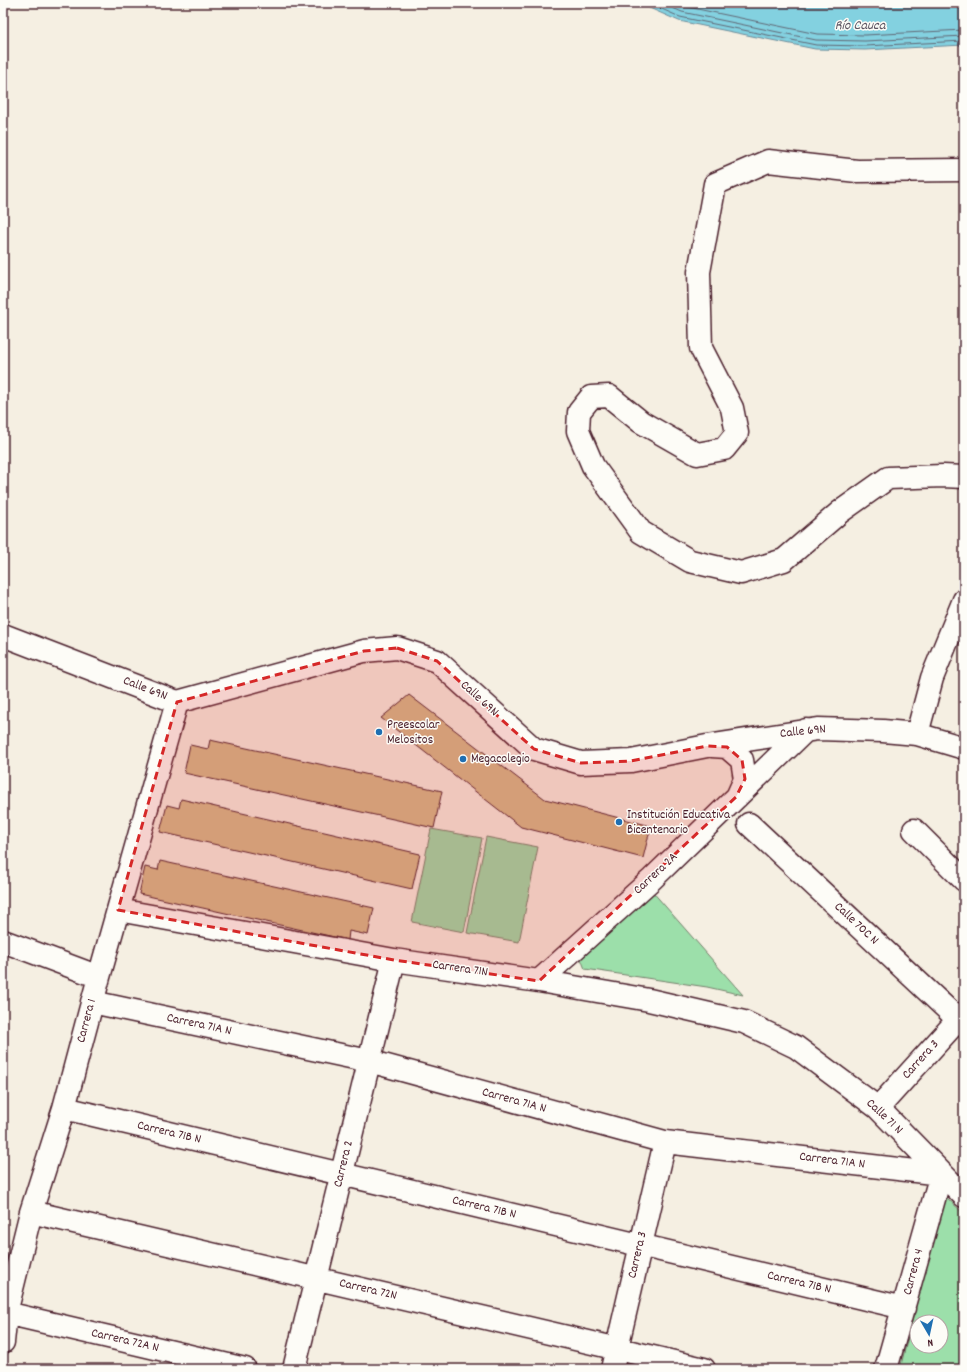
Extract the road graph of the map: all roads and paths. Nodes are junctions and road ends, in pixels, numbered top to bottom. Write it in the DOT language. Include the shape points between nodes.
graph roads {
  1 [pos="964,170"];
  2 [pos="964,477"];
  3 [pos="964,600"];
  4 [pos="3,635"];
  5 [pos="177,702"];
  6 [pos="806,730"];
  7 [pos="918,734"];
  8 [pos="707,746"];
  9 [pos="964,748"];
  10 [pos="736,797"];
  11 [pos="749,824"];
  12 [pos="914,830"];
  13 [pos="964,880"];
  14 [pos="118,910"];
  15 [pos="3,941"];
  16 [pos="394,960"];
  17 [pos="99,977"];
  18 [pos="539,981"];
  19 [pos="92,1002"];
  20 [pos="962,1019"];
  21 [pos="796,1047"];
  22 [pos="369,1061"];
  23 [pos="64,1108"];
  24 [pos="878,1108"];
  25 [pos="665,1142"];
  26 [pos="342,1174"];
  27 [pos="940,1174"];
  28 [pos="964,1196"];
  29 [pos="31,1212"];
  30 [pos="641,1246"];
  31 [pos="316,1278"];
  32 [pos="904,1308"];
  33 [pos="6,1313"];
  34 [pos="3,1342"];
  35 [pos="614,1359"];
  36 [pos="245,1369"];
  37 [pos="294,1369"];
  38 [pos="704,1369"];
  39 [pos="886,1369"];
  1 -- 2 [label="street" via="857,171 768,161 716,184 699,272 701,348 732,408 737,433 724,449 697,454 641,422 609,396 591,397 579,412 578,431 593,466 641,532 690,561 741,573 784,560 840,512 888,478"];
  3 -- 7 [label="street" via="932,678"];
  4 -- 5 [label="street, Calle 69N"];
  5 -- 8 [label="street, Calle 69N" via="364,651 397,648 436,661 534,749 582,763 631,761"];
  5 -- 14 [label="street, Carrera 1"];
  6 -- 7 [label="street, Calle 69N"];
  6 -- 8 [label="street, Calle 69N"];
  6 -- 10 [label="street, Carrera 2A"];
  7 -- 9 [label="street, Calle 69N"];
  8 -- 10 [label="street" via="727,747 742,760 745,779"];
  10 -- 18 [label="street, Carrera 2A" via="652,879"];
  11 -- 20 [label="street, Calle 70C N"];
  12 -- 13 [label="street"];
  14 -- 16 [label="street, Carrera 71N"];
  14 -- 17 [label="street, Carrera 1"];
  15 -- 17 [label="street"];
  16 -- 18 [label="street, Carrera 71N"];
  16 -- 22 [label="street, Carrera 2"];
  17 -- 19 [label="street, Carrera 1"];
  18 -- 21 [label="street, Carrera 71N" via="649,1000 744,1022"];
  19 -- 22 [label="street, Carrera 71A N"];
  19 -- 23 [label="street, Carrera 1"];
  20 -- 24 [label="street, Carrera 3"];
  21 -- 24 [label="street, Calle 71 N"];
  22 -- 25 [label="street, Carrera 71A N"];
  22 -- 26 [label="street, Carrera 2"];
  23 -- 26 [label="street, Carrera 71B N"];
  23 -- 29 [label="street, Carrera 1"];
  24 -- 27 [label="street, Calle 71 N"];
  25 -- 27 [label="street, Carrera 71A N"];
  25 -- 30 [label="street, Carrera 3"];
  26 -- 30 [label="street, Carrera 71B N"];
  26 -- 31 [label="street, Carrera 2"];
  27 -- 28 [label="street, Calle 71 N"];
  27 -- 32 [label="street, Carrera 4"];
  29 -- 31 [label="street, Carrera 72N"];
  29 -- 33 [label="street, Carrera 1"];
  30 -- 32 [label="street, Carrera 71B N"];
  30 -- 35 [label="street, Carrera 3"];
  31 -- 35 [label="street, Carrera 72N"];
  31 -- 37 [label="street, Carrera 2"];
  32 -- 39 [label="street, Carrera 4"];
  33 -- 34 [label="street, Carrera 1"];
  33 -- 36 [label="street, Carrera 72A N"];
  35 -- 38 [label="street, Carrera 72N"];
}
